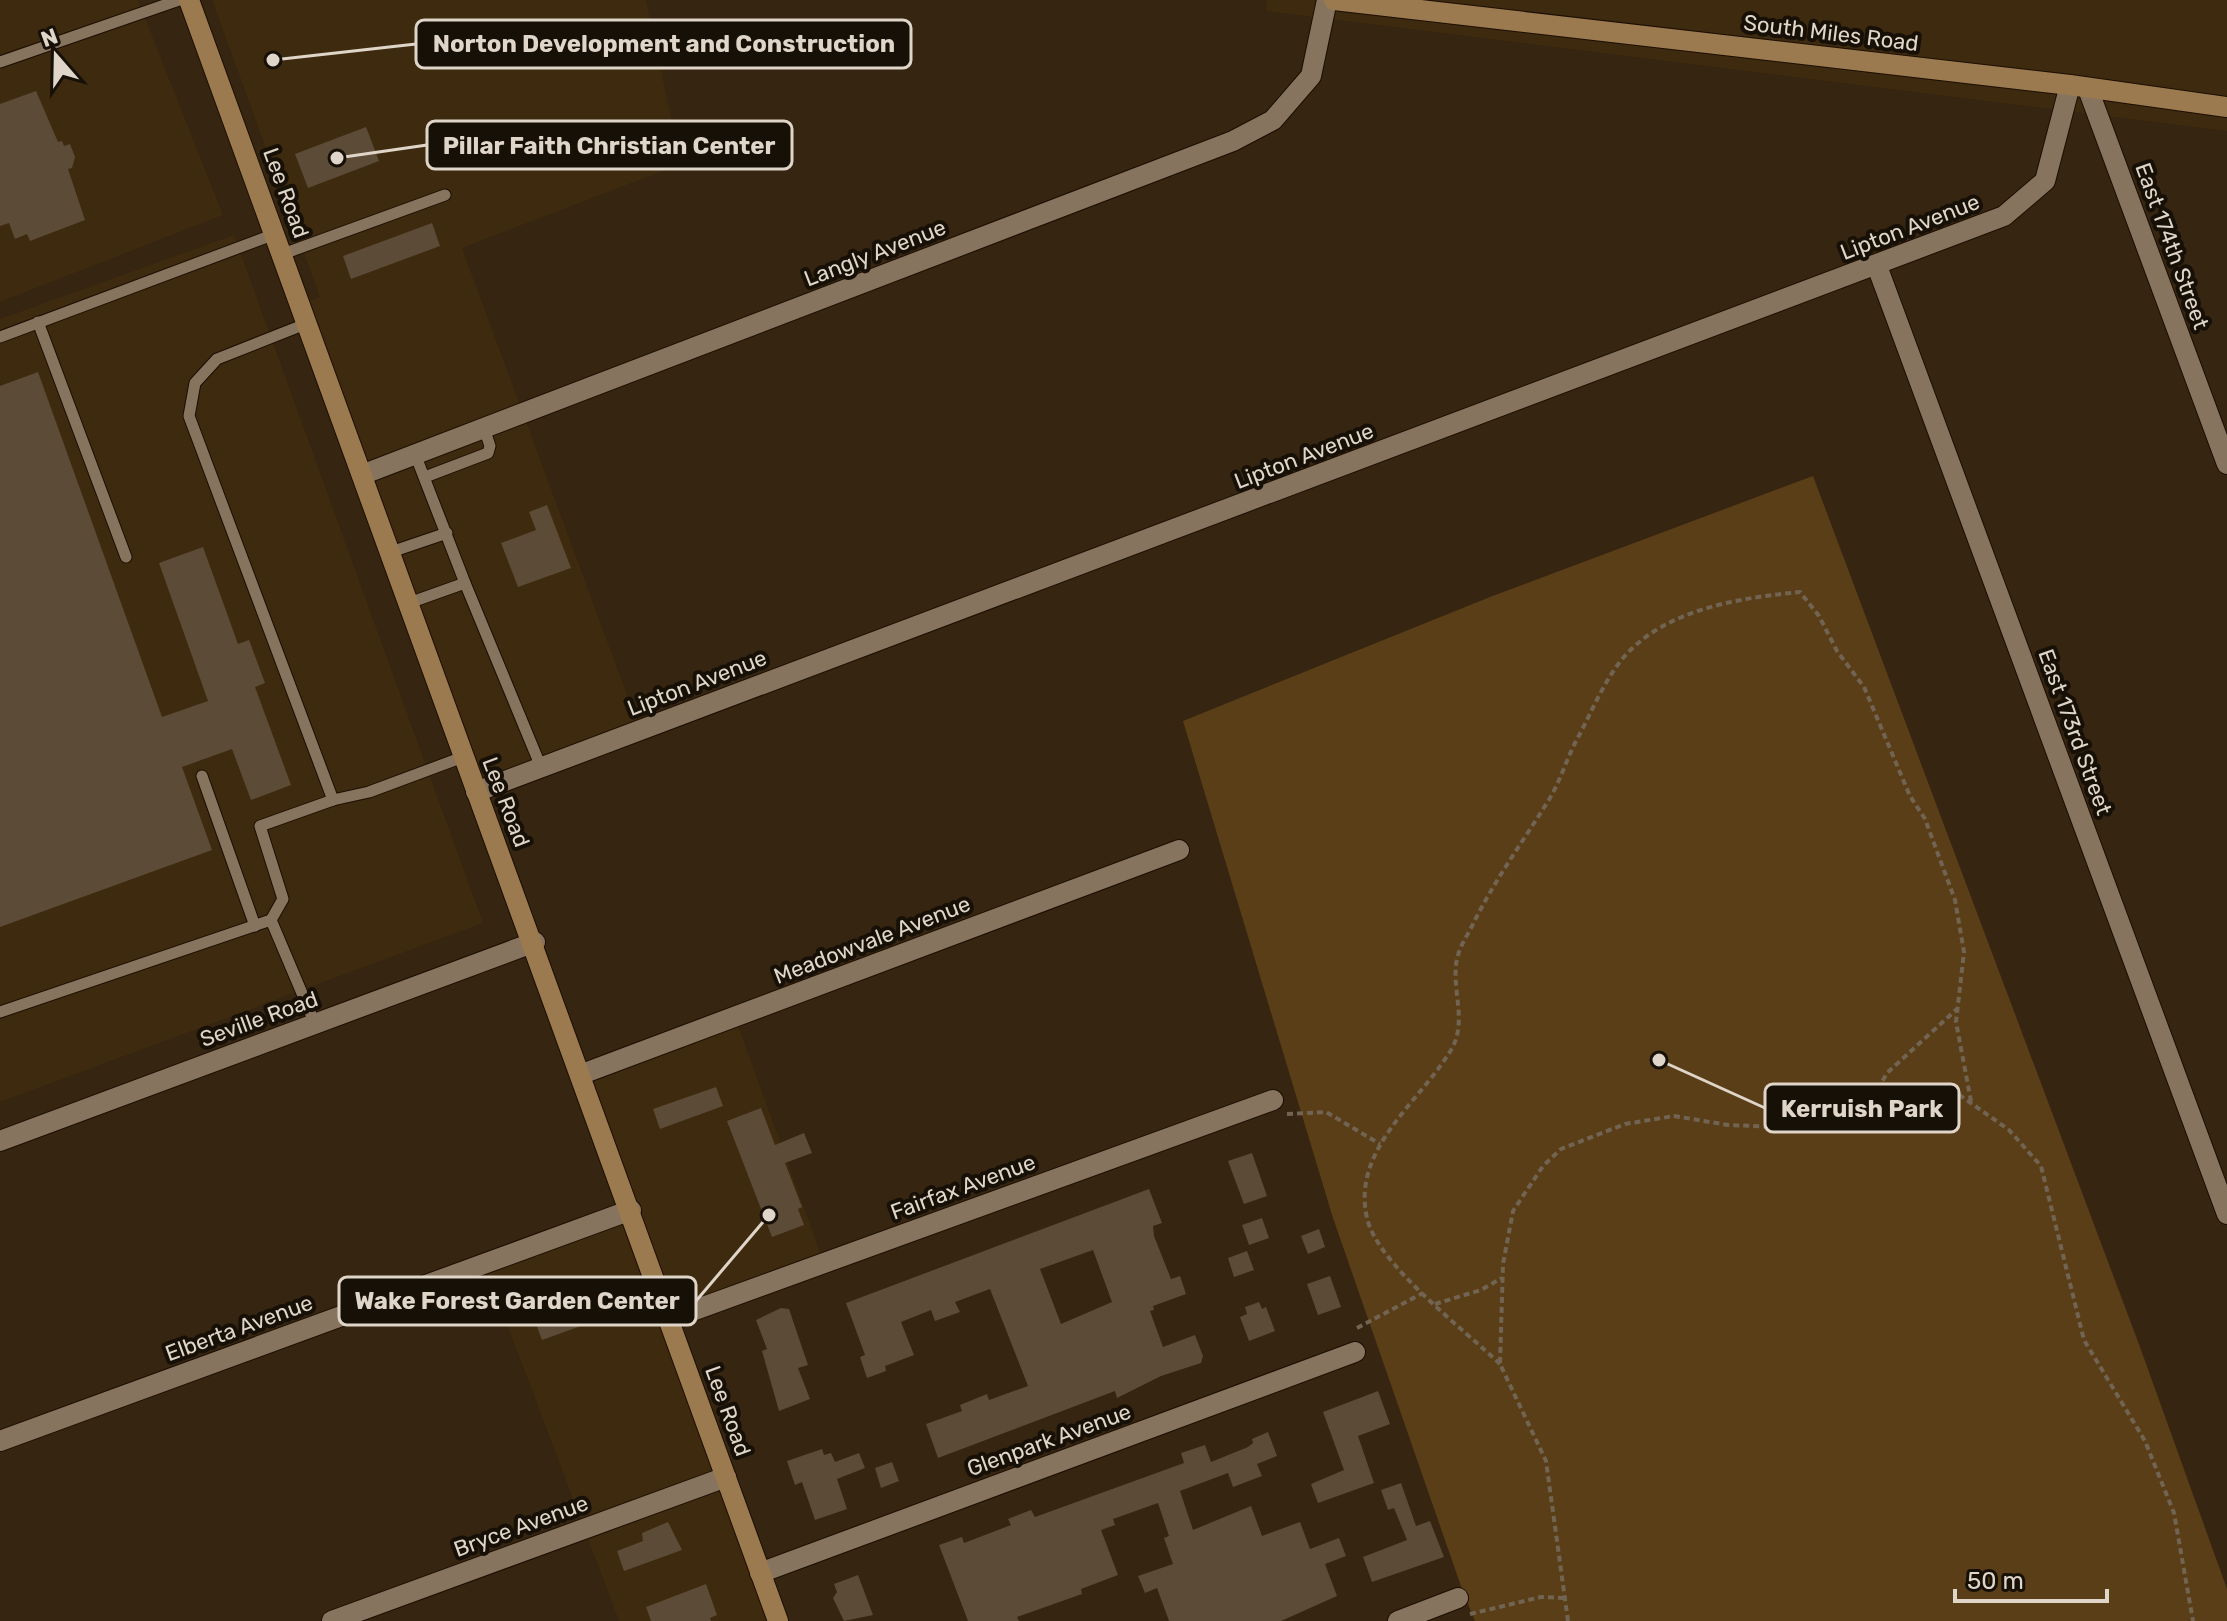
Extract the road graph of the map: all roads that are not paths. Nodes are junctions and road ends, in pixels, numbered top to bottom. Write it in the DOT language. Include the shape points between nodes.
graph roads {
  1 [pos="179,0"];
  2 [pos="189,0"];
  3 [pos="1327,0"];
  4 [pos="1334,0"];
  5 [pos="0,62"];
  6 [pos="2079,87"];
  7 [pos="2227,107"];
  8 [pos="445,195"];
  9 [pos="275,234"];
  10 [pos="283,254"];
  11 [pos="1877,266"];
  12 [pos="38,322"];
  13 [pos="308,323"];
  14 [pos="0,337"];
  15 [pos="484,428"];
  16 [pos="415,454"];
  17 [pos="2227,464"];
  18 [pos="364,474"];
  19 [pos="425,477"];
  20 [pos="447,533"];
  21 [pos="391,552"];
  22 [pos="126,557"];
  23 [pos="465,583"];
  24 [pos="409,603"];
  25 [pos="463,757"];
  26 [pos="541,767"];
  27 [pos="202,776"];
  28 [pos="476,792"];
  29 [pos="333,800"];
  30 [pos="1179,850"];
  31 [pos="271,920"];
  32 [pos="255,926"];
  33 [pos="535,942"];
  34 [pos="0,1012"];
  35 [pos="315,1024"];
  36 [pos="582,1074"];
  37 [pos="1276,1107"];
  38 [pos="0,1141"];
  39 [pos="631,1210"];
  40 [pos="2227,1214"];
  41 [pos="670,1319"];
  42 [pos="1355,1352"];
  43 [pos="0,1441"];
  44 [pos="726,1477"];
  45 [pos="760,1573"];
  46 [pos="1458,1598"];
  47 [pos="332,1621"];
  48 [pos="778,1621"];
  49 [pos="1398,1621"];
  1 -- 5 [label="lane"];
  2 -- 9 [label="main road, Lee Road"];
  3 -- 15 [label="street, Langly Avenue" via="1311,76 1273,120 1233,141"];
  4 -- 6 [label="main road, South Miles Road"];
  6 -- 7 [label="main road, South Miles Road"];
  6 -- 11 [label="street, Lipton Avenue" via="2045,181 2004,216"];
  6 -- 17 [label="street, East 174th Street"];
  8 -- 10 [label="lane"];
  9 -- 10 [label="main road, Lee Road"];
  9 -- 12 [label="lane"];
  10 -- 13 [label="main road, Lee Road"];
  11 -- 26 [label="street, Lipton Avenue"];
  11 -- 40 [label="street, East 173rd Street"];
  12 -- 14 [label="lane"];
  12 -- 22 [label="lane"];
  13 -- 18 [label="main road, Lee Road"];
  13 -- 29 [label="lane" via="217,359 195,383 189,416"];
  15 -- 16 [label="street, Langly Avenue"];
  15 -- 19 [label="lane" via="488,453"];
  16 -- 18 [label="street, Langly Avenue"];
  16 -- 19 [label="lane"];
  18 -- 21 [label="main road, Lee Road"];
  19 -- 20 [label="lane"];
  20 -- 21 [label="lane"];
  20 -- 23 [label="lane"];
  21 -- 24 [label="main road, Lee Road"];
  23 -- 24 [label="lane"];
  23 -- 26 [label="lane"];
  24 -- 25 [label="main road, Lee Road"];
  25 -- 28 [label="main road, Lee Road"];
  25 -- 29 [label="lane"];
  26 -- 28 [label="street, Lipton Avenue"];
  27 -- 32 [label="lane"];
  28 -- 33 [label="main road, Lee Road"];
  29 -- 31 [label="lane" via="260,826 283,899"];
  30 -- 36 [label="street, Meadowvale Avenue"];
  31 -- 32 [label="lane"];
  31 -- 35 [label="lane"];
  32 -- 34 [label="lane"];
  33 -- 35 [label="street, Seville Road"];
  33 -- 36 [label="main road, Lee Road"];
  35 -- 38 [label="street, Seville Road"];
  36 -- 39 [label="main road, Lee Road"];
  37 -- 41 [label="street, Fairfax Avenue"];
  39 -- 41 [label="main road, Lee Road"];
  39 -- 43 [label="street, Elberta Avenue"];
  41 -- 44 [label="main road, Lee Road"];
  42 -- 45 [label="street, Glenpark Avenue"];
  44 -- 45 [label="main road, Lee Road"];
  44 -- 47 [label="street, Bryce Avenue"];
  45 -- 48 [label="main road, Lee Road"];
  46 -- 49 [label="street"];
}
